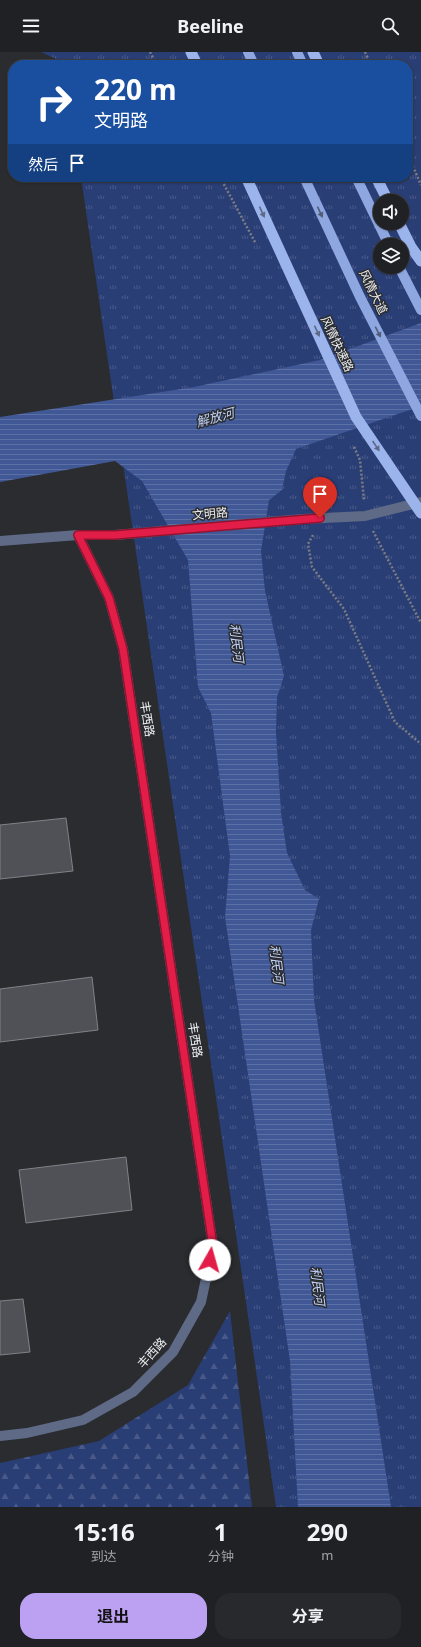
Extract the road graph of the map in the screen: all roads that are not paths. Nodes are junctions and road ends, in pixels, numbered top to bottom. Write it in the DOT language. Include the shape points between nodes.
graph roads {
  1 [pos="248,182"];
  2 [pos="306,182"];
  3 [pos="358,182"];
  4 [pos="378,182"];
  5 [pos="384,194"];
  6 [pos="402,230"];
  7 [pos="386,238"];
  8 [pos="421,261"];
  9 [pos="403,274"];
  10 [pos="421,310"];
  11 [pos="421,416"];
  12 [pos="421,502"];
  13 [pos="421,512"];
  14 [pos="78,535"];
  15 [pos="0,541"];
  16 [pos="0,1436"];
  1 -- 13 [label="highway, 风情快速路, one-way, bridge" via="356,417"];
  2 -- 11 [label="main road, 风情大道, one-way" via="360,297"];
  3 -- 7 [label="main road"];
  4 -- 5 [label="highway"];
  6 -- 8 [label="highway"];
  9 -- 10 [label="main road"];
  12 -- 14 [label="street, 文明路" via="365,516 115,535"];
  14 -- 15 [label="street, 文明路"];
  14 -- 16 [label="street, 丰西路" via="109,598 123,649 213,1246 201,1302 173,1352 133,1392 83,1420 27,1433"];
}
